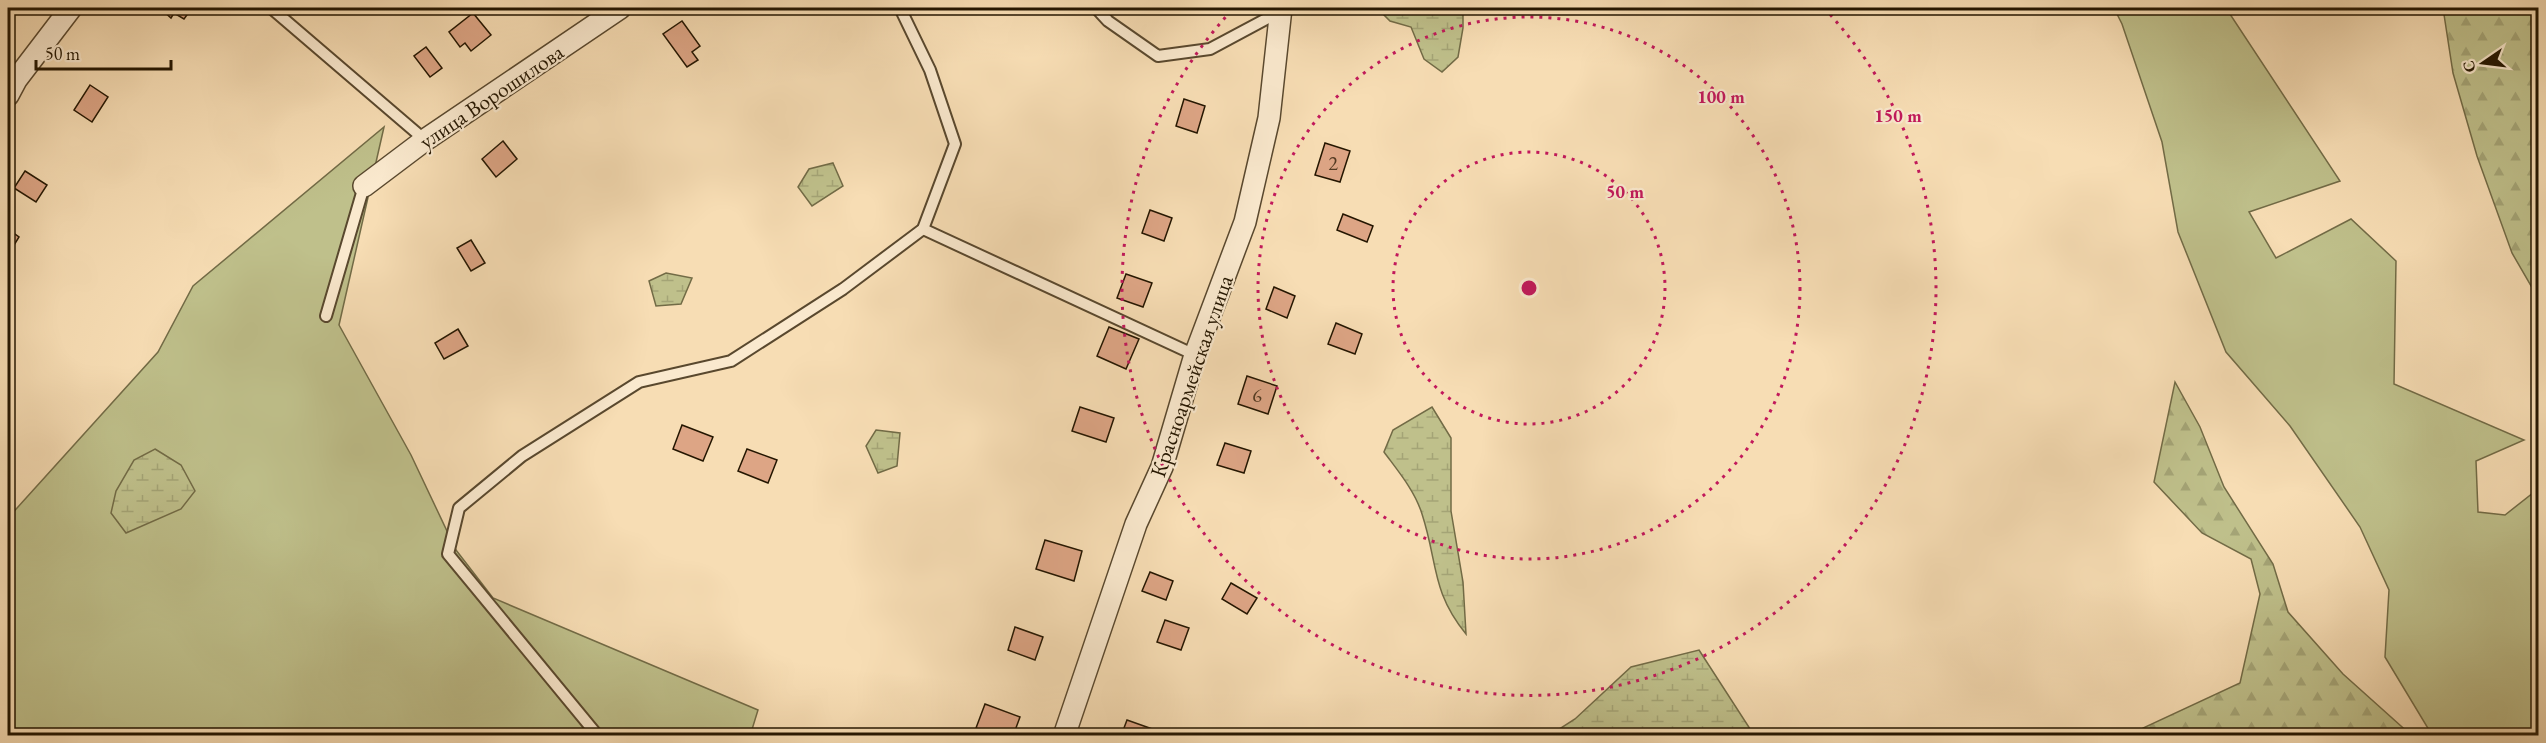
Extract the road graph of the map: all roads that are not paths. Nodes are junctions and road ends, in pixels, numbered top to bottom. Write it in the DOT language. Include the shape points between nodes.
graph roads {
  1 [pos="71,8"];
  2 [pos="271,8"];
  3 [pos="620,8"];
  4 [pos="900,8"];
  5 [pos="1096,8"];
  6 [pos="1281,9"];
  7 [pos="8,95"];
  8 [pos="424,140"];
  9 [pos="364,186"];
  10 [pos="923,229"];
  11 [pos="326,316"];
  12 [pos="1195,355"];
  13 [pos="598,735"];
  14 [pos="1064,735"];
  1 -- 7 [label="street"];
  2 -- 8 [label="lane"];
  3 -- 8 [label="street, улица Ворошилова"];
  4 -- 10 [label="lane" via="930,70 955,144"];
  5 -- 6 [label="lane" via="1158,56 1210,49"];
  6 -- 12 [label="street, Красноармейская улица" via="1269,118 1245,222"];
  8 -- 9 [label="street, улица Ворошилова"];
  9 -- 11 [label="lane"];
  10 -- 12 [label="lane"];
  10 -- 13 [label="lane" via="843,289 731,361 639,382 522,456 459,508 448,554"];
  12 -- 14 [label="street, Красноармейская улица" via="1162,467 1136,524"];
}
